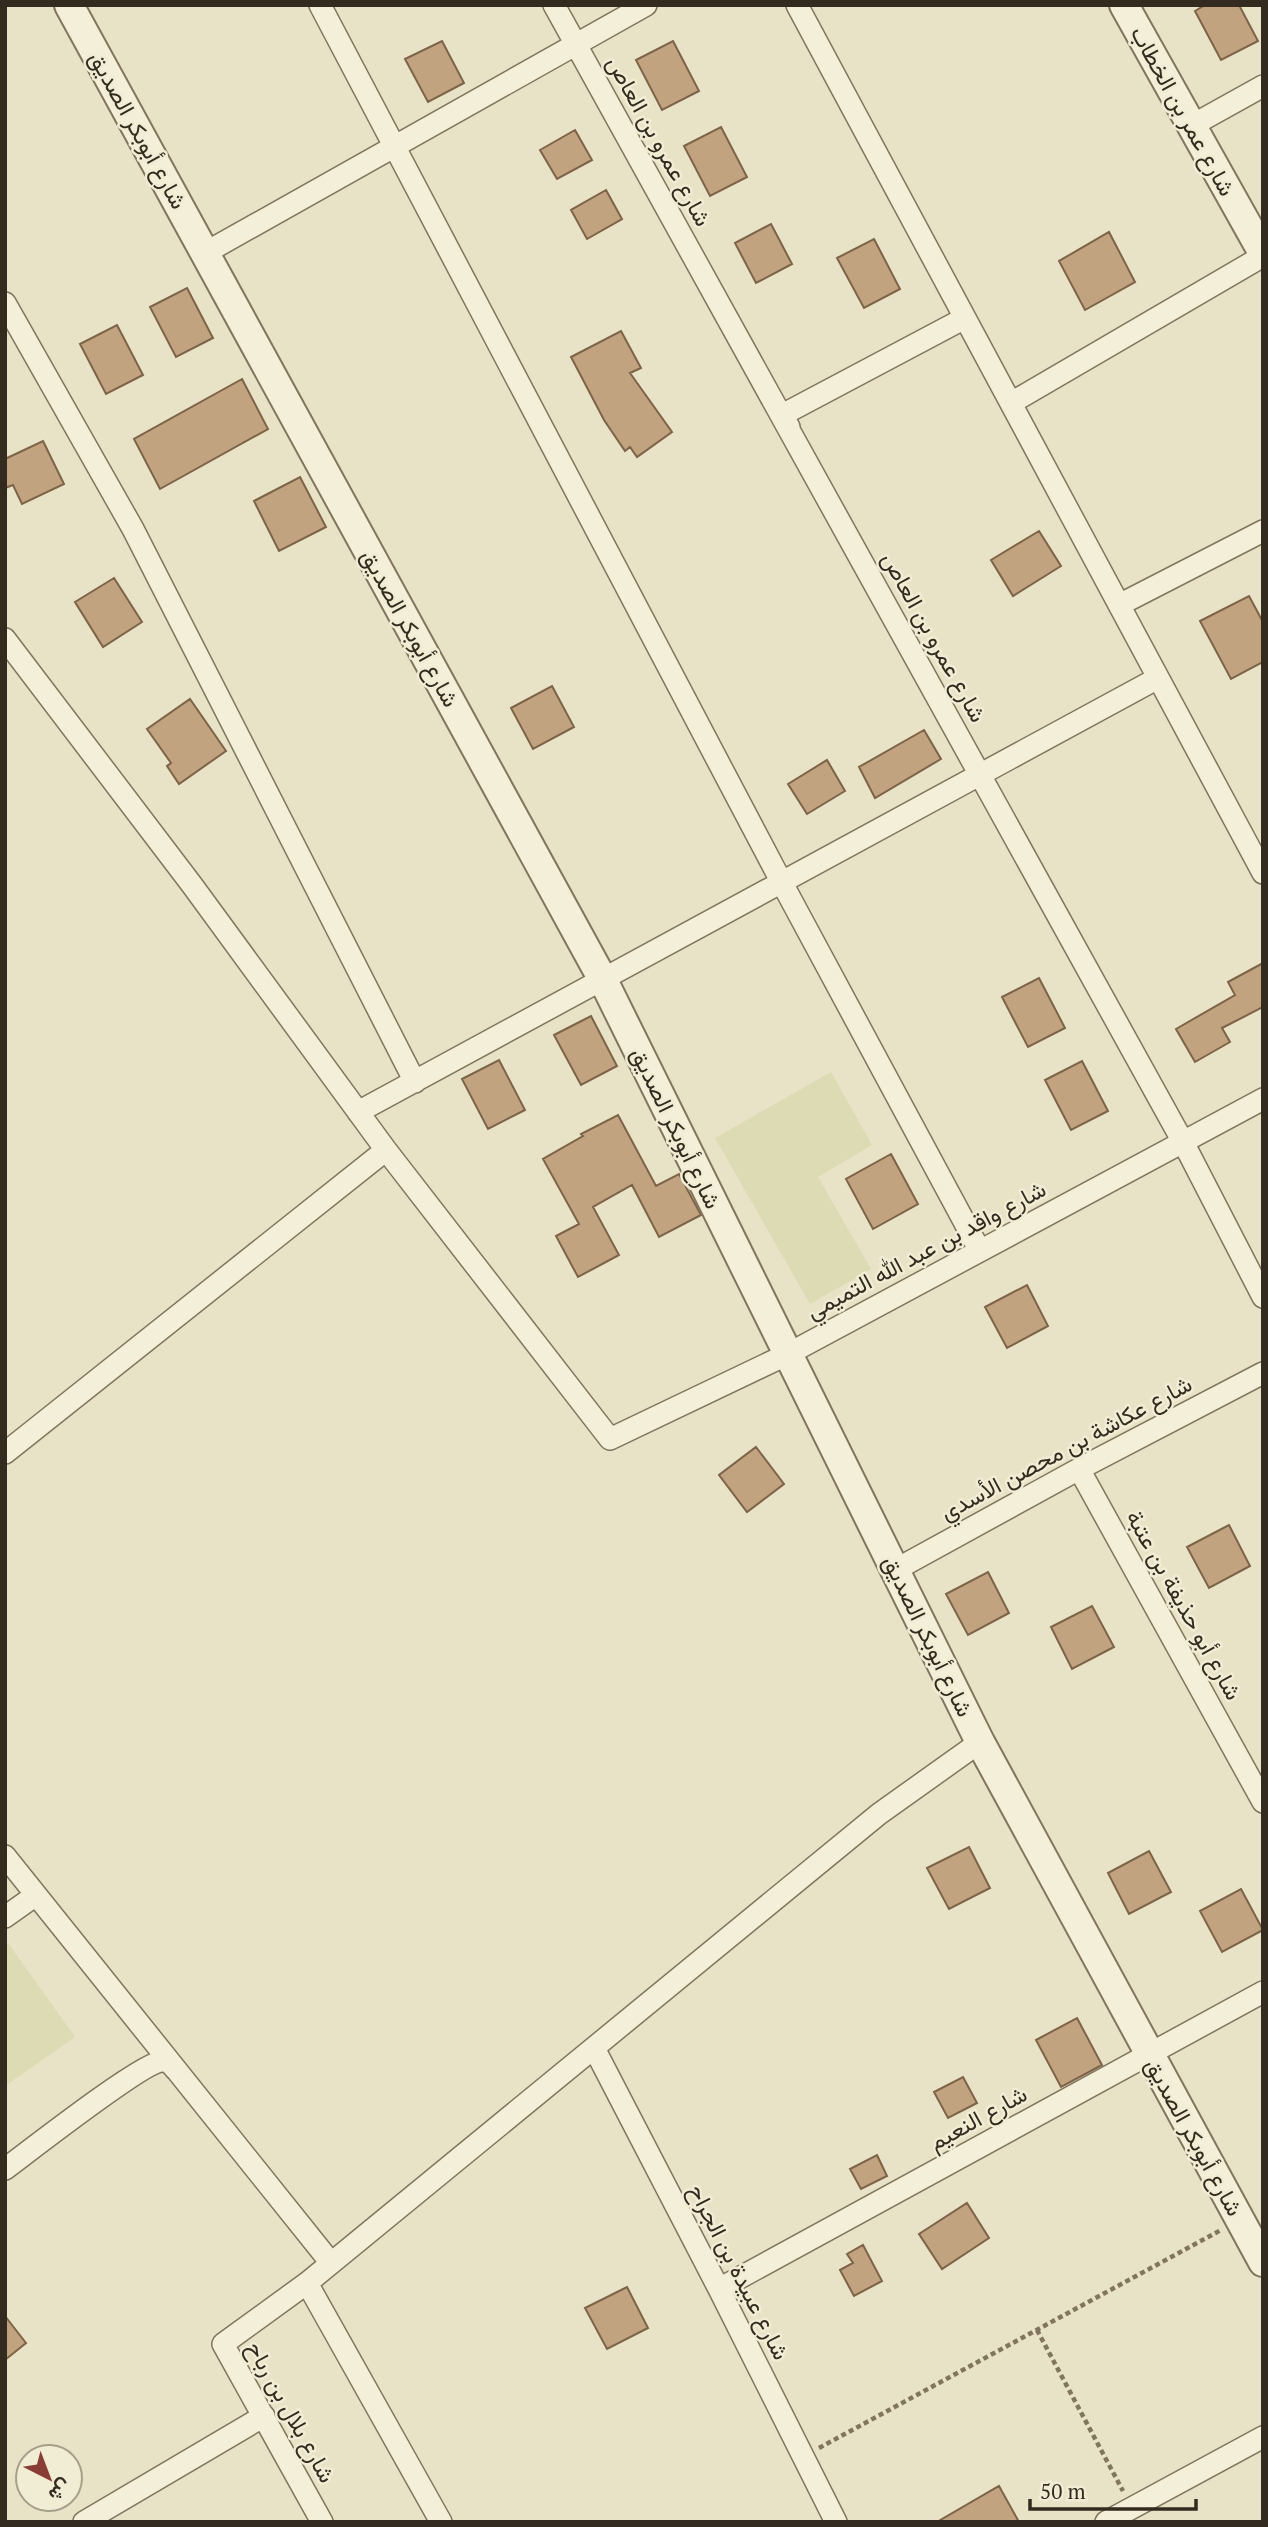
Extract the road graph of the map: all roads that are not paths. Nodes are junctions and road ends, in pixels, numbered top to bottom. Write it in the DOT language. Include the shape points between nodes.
graph roads {
  1 [pos="69,5"];
  2 [pos="320,5"];
  3 [pos="554,5"];
  4 [pos="646,5"];
  5 [pos="797,5"];
  6 [pos="1124,5"];
  7 [pos="575,45"];
  8 [pos="1263,86"];
  9 [pos="1191,125"];
  10 [pos="394,147"];
  11 [pos="205,253"];
  12 [pos="1263,254"];
  13 [pos="5,303"];
  14 [pos="965,318"];
  15 [pos="1011,403"];
  16 [pos="1263,531"];
  17 [pos="1119,605"];
  18 [pos="5,639"];
  19 [pos="1158,678"];
  20 [pos="981,775"];
  21 [pos="1263,873"];
  22 [pos="782,883"];
  23 [pos="603,980"];
  24 [pos="415,1082"];
  25 [pos="1263,1099"];
  26 [pos="358,1112"];
  27 [pos="1183,1142"];
  28 [pos="386,1150"];
  29 [pos="979,1251"];
  30 [pos="1263,1297"];
  31 [pos="788,1354"];
  32 [pos="1263,1373"];
  33 [pos="5,1453"];
  34 [pos="1079,1469"];
  35 [pos="895,1570"];
  36 [pos="980,1742"];
  37 [pos="1263,1802"];
  38 [pos="5,1856"];
  39 [pos="36,1895"];
  40 [pos="5,1917"];
  41 [pos="1263,1992"];
  42 [pos="594,2048"];
  43 [pos="1149,2054"];
  44 [pos="5,2169"];
  45 [pos="1261,2255"];
  46 [pos="331,2263"];
  47 [pos="307,2283"];
  48 [pos="719,2289"];
  49 [pos="264,2416"];
  50 [pos="1263,2437"];
  51 [pos="84,2522"];
  52 [pos="323,2522"];
  53 [pos="441,2522"];
  54 [pos="836,2522"];
  55 [pos="1106,2522"];
  1 -- 11 [label="street, شارع أبوبكر الصديق"];
  2 -- 10 [label="street"];
  3 -- 7 [label="street, شارع عمرو بن العاص"];
  4 -- 7 [label="street"];
  5 -- 14 [label="street"];
  6 -- 9 [label="street, شارع عمر بن الخطاب"];
  7 -- 10 [label="street"];
  7 -- 20 [label="street, شارع عمرو بن العاص"];
  8 -- 9 [label="street"];
  9 -- 12 [label="street, شارع عمر بن الخطاب"];
  10 -- 11 [label="street"];
  10 -- 22 [label="street"];
  11 -- 23 [label="street, شارع أبوبكر الصديق"];
  12 -- 15 [label="street"];
  13 -- 24 [label="street" via="133,529"];
  14 -- 15 [label="street"];
  14 -- 20 [label="street" via="782,415"];
  15 -- 17 [label="street"];
  16 -- 17 [label="street"];
  17 -- 19 [label="street"];
  18 -- 26 [label="street"];
  19 -- 20 [label="street"];
  19 -- 21 [label="street"];
  20 -- 22 [label="street"];
  20 -- 27 [label="street, شارع عمرو بن العاص"];
  22 -- 23 [label="street"];
  22 -- 29 [label="street"];
  23 -- 24 [label="street"];
  23 -- 31 [label="street, شارع أبوبكر الصديق"];
  24 -- 26 [label="street"];
  25 -- 27 [label="street, شارع واقد بن عبد الله التميمي"];
  26 -- 28 [label="street"];
  27 -- 29 [label="street, شارع واقد بن عبد الله التميمي"];
  27 -- 30 [label="street, شارع عمرو بن العاص"];
  28 -- 31 [label="street, شارع واقد بن عبد الله التميمي" via="610,1439"];
  28 -- 33 [label="street"];
  29 -- 31 [label="street, شارع واقد بن عبد الله التميمي"];
  31 -- 35 [label="street, شارع أبوبكر الصديق"];
  32 -- 34 [label="street, شارع عكاشة بن محصن الأسدي"];
  34 -- 35 [label="street, شارع عكاشة بن محصن الأسدي"];
  34 -- 37 [label="street, شارع أبو حذيفة بن عتبة"];
  35 -- 36 [label="street, شارع أبوبكر الصديق"];
  36 -- 42 [label="street" via="879,1814"];
  36 -- 43 [label="street, شارع أبوبكر الصديق"];
  38 -- 39 [label="street"];
  39 -- 40 [label="street"];
  39 -- 46 [label="street"];
  41 -- 43 [label="street, شارع النعيم"];
  42 -- 46 [label="street"];
  42 -- 48 [label="street, شارع عبيدة بن الجراح"];
  43 -- 45 [label="street, شارع أبوبكر الصديق"];
  43 -- 48 [label="street, شارع النعيم"];
  44 -- 46 [label="street" via="132,2076 164,2061 172,2064"];
  46 -- 47 [label="street"];
  47 -- 49 [label="street, شارع بلال بن رباح" via="223,2344"];
  47 -- 53 [label="street"];
  48 -- 54 [label="street, شارع عبيدة بن الجراح"];
  49 -- 51 [label="street"];
  49 -- 52 [label="street, شارع بلال بن رباح"];
  50 -- 55 [label="street"];
}
